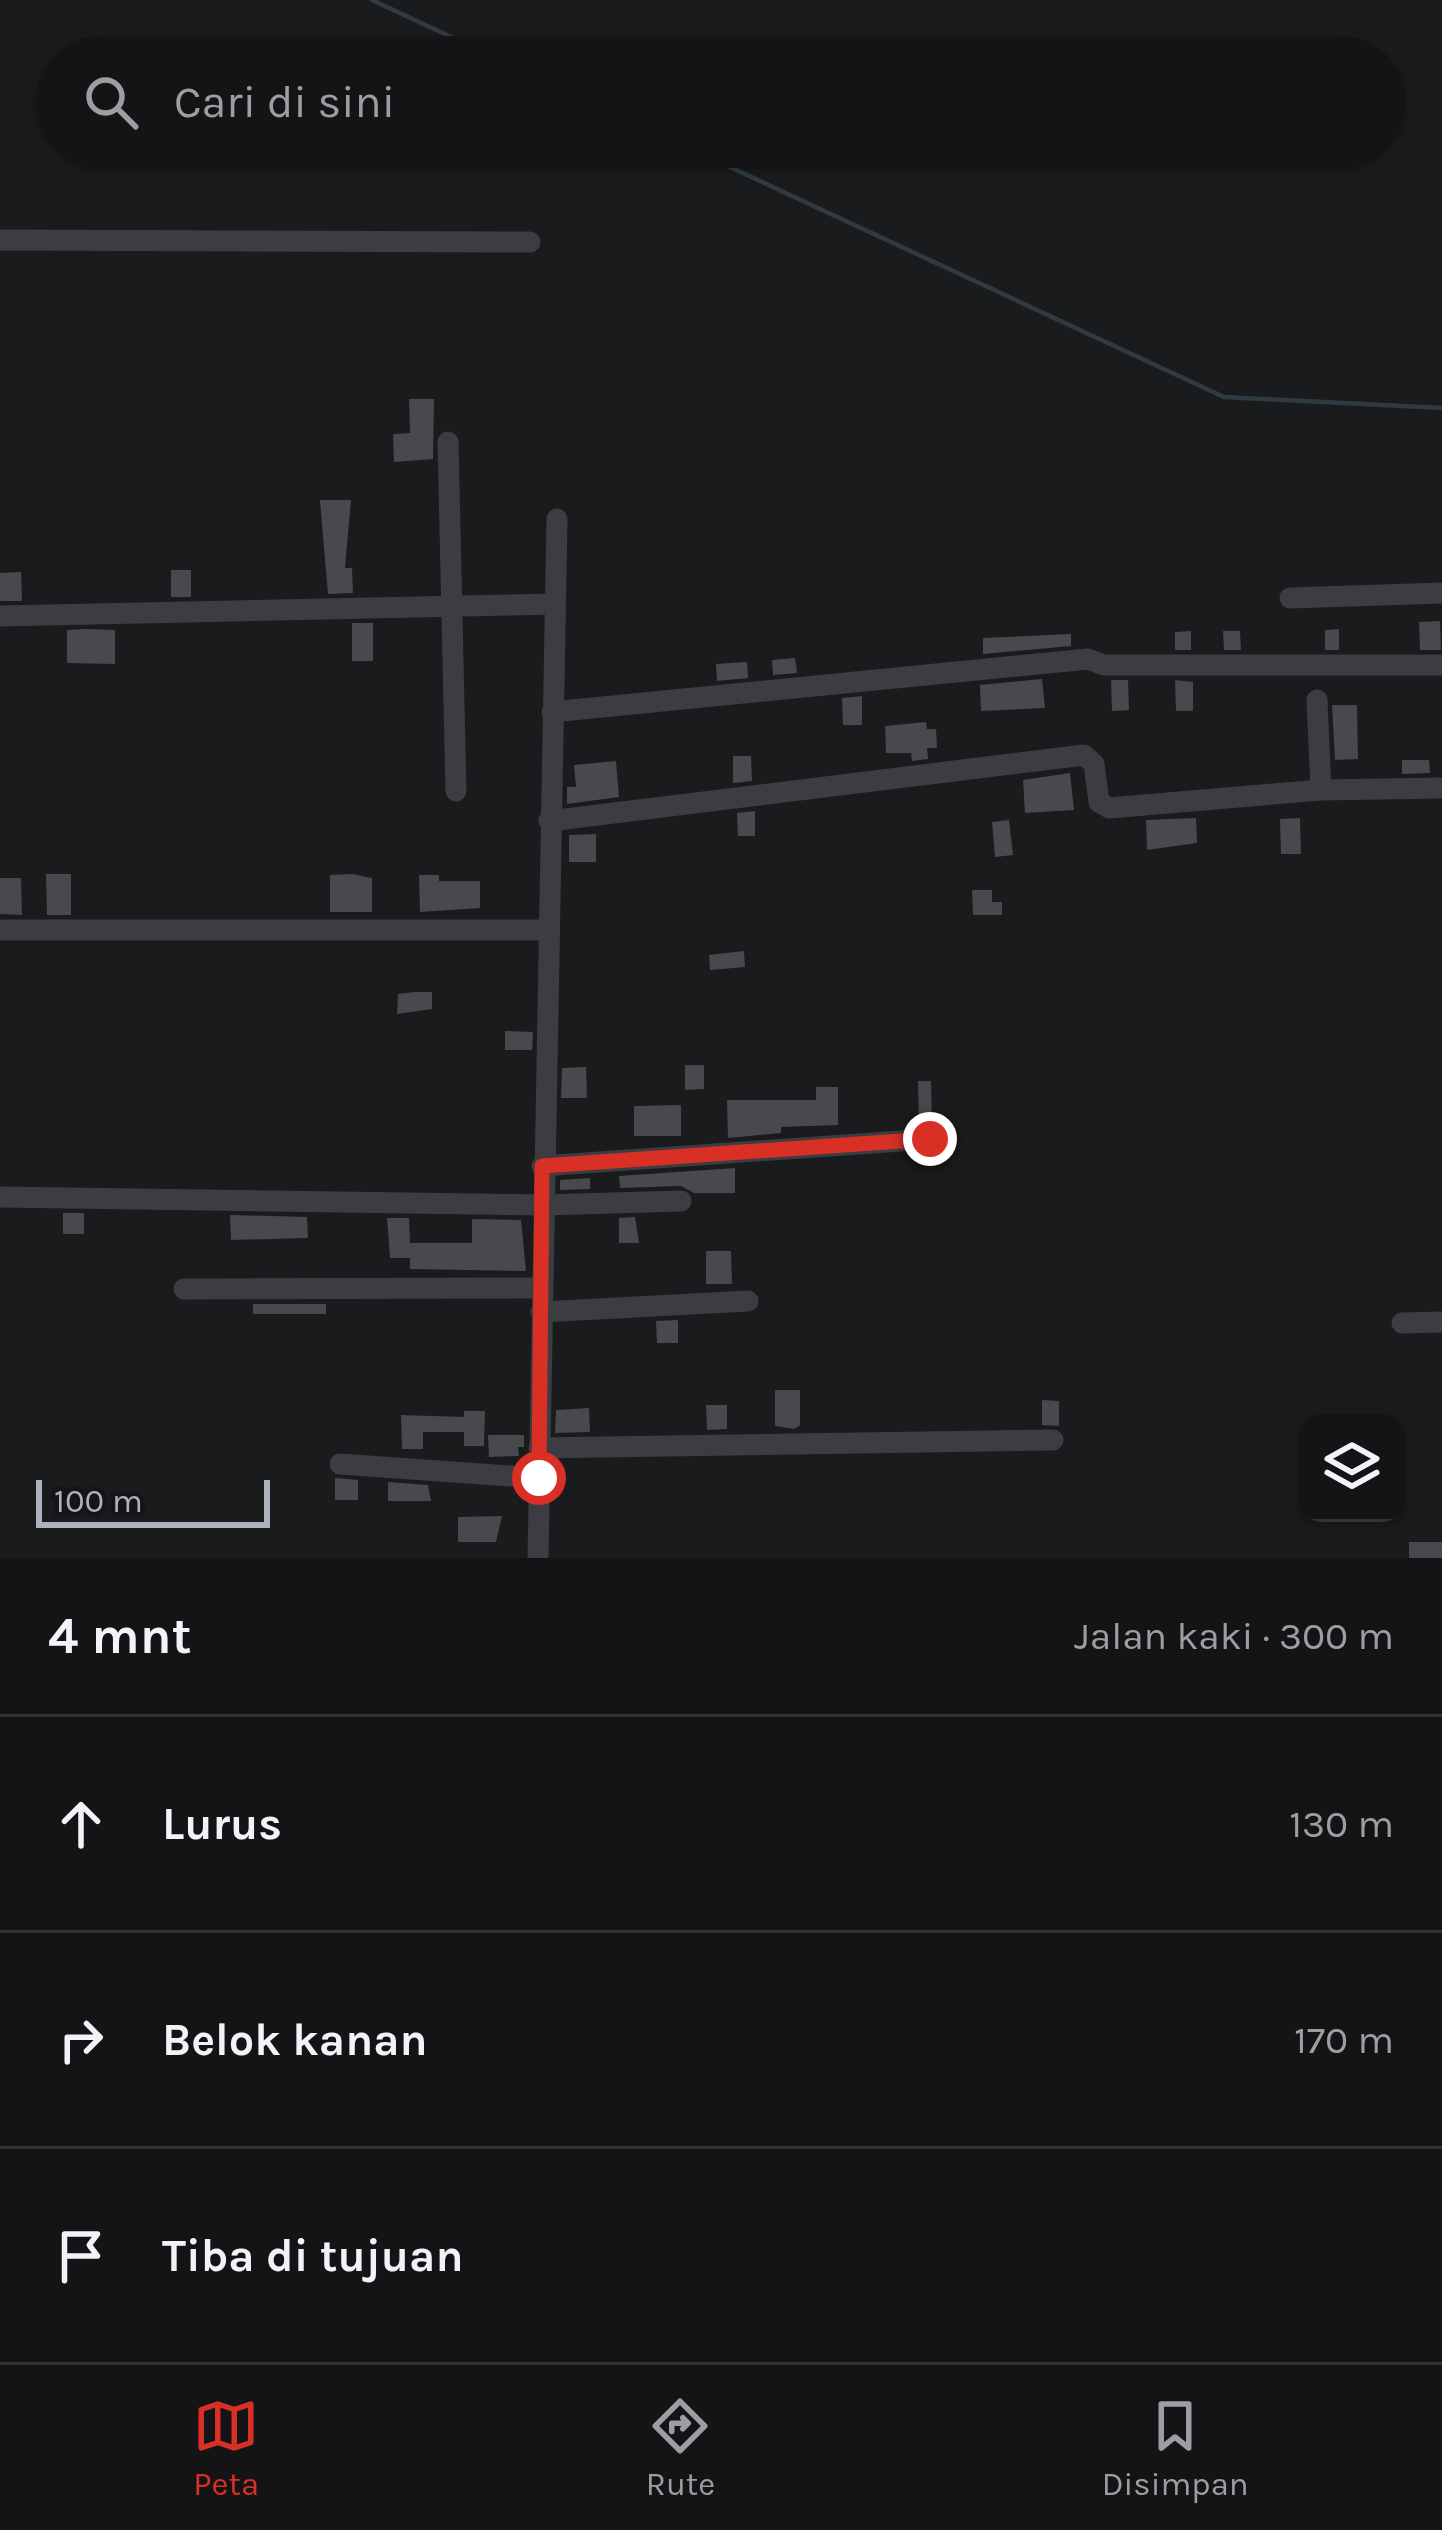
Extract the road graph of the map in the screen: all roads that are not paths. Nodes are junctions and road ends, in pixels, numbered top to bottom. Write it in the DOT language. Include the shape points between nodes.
graph roads {
  1 [pos="0,240"];
  2 [pos="530,242"];
  3 [pos="448,442"];
  4 [pos="556,519"];
  5 [pos="1442,593"];
  6 [pos="1290,598"];
  7 [pos="555,604"];
  8 [pos="456,607"];
  9 [pos="0,616"];
  10 [pos="1442,665"];
  11 [pos="1317,700"];
  12 [pos="552,712"];
  13 [pos="1442,788"];
  14 [pos="1322,790"];
  15 [pos="456,791"];
  16 [pos="549,821"];
  17 [pos="0,930"];
  18 [pos="547,930"];
  19 [pos="930,1139"];
  20 [pos="542,1166"];
  21 [pos="0,1197"];
  22 [pos="681,1201"];
  23 [pos="543,1205"];
  24 [pos="542,1288"];
  25 [pos="184,1289"];
  26 [pos="748,1301"];
  27 [pos="541,1312"];
  28 [pos="1442,1322"];
  29 [pos="1402,1323"];
  30 [pos="1053,1440"];
  31 [pos="539,1448"];
  32 [pos="340,1464"];
  33 [pos="539,1478"];
  34 [pos="538,1558"];
  1 -- 2 [label="street"];
  3 -- 8 [label="street"];
  4 -- 7 [label="street"];
  5 -- 6 [label="street"];
  7 -- 8 [label="street"];
  7 -- 12 [label="street"];
  8 -- 9 [label="street"];
  8 -- 15 [label="street"];
  10 -- 12 [label="street" via="1088,659"];
  11 -- 14 [label="street"];
  12 -- 16 [label="street"];
  13 -- 14 [label="street"];
  14 -- 16 [label="street" via="1103,807 1094,764 1084,755"];
  16 -- 18 [label="street"];
  17 -- 18 [label="street"];
  18 -- 20 [label="street"];
  19 -- 20 [label="street"];
  20 -- 23 [label="street"];
  21 -- 23 [label="street"];
  22 -- 23 [label="street"];
  23 -- 24 [label="street"];
  24 -- 25 [label="street"];
  24 -- 27 [label="street"];
  26 -- 27 [label="street"];
  27 -- 31 [label="street"];
  28 -- 29 [label="street"];
  30 -- 31 [label="street"];
  31 -- 33 [label="street"];
  32 -- 33 [label="street"];
  33 -- 34 [label="street"];
}
